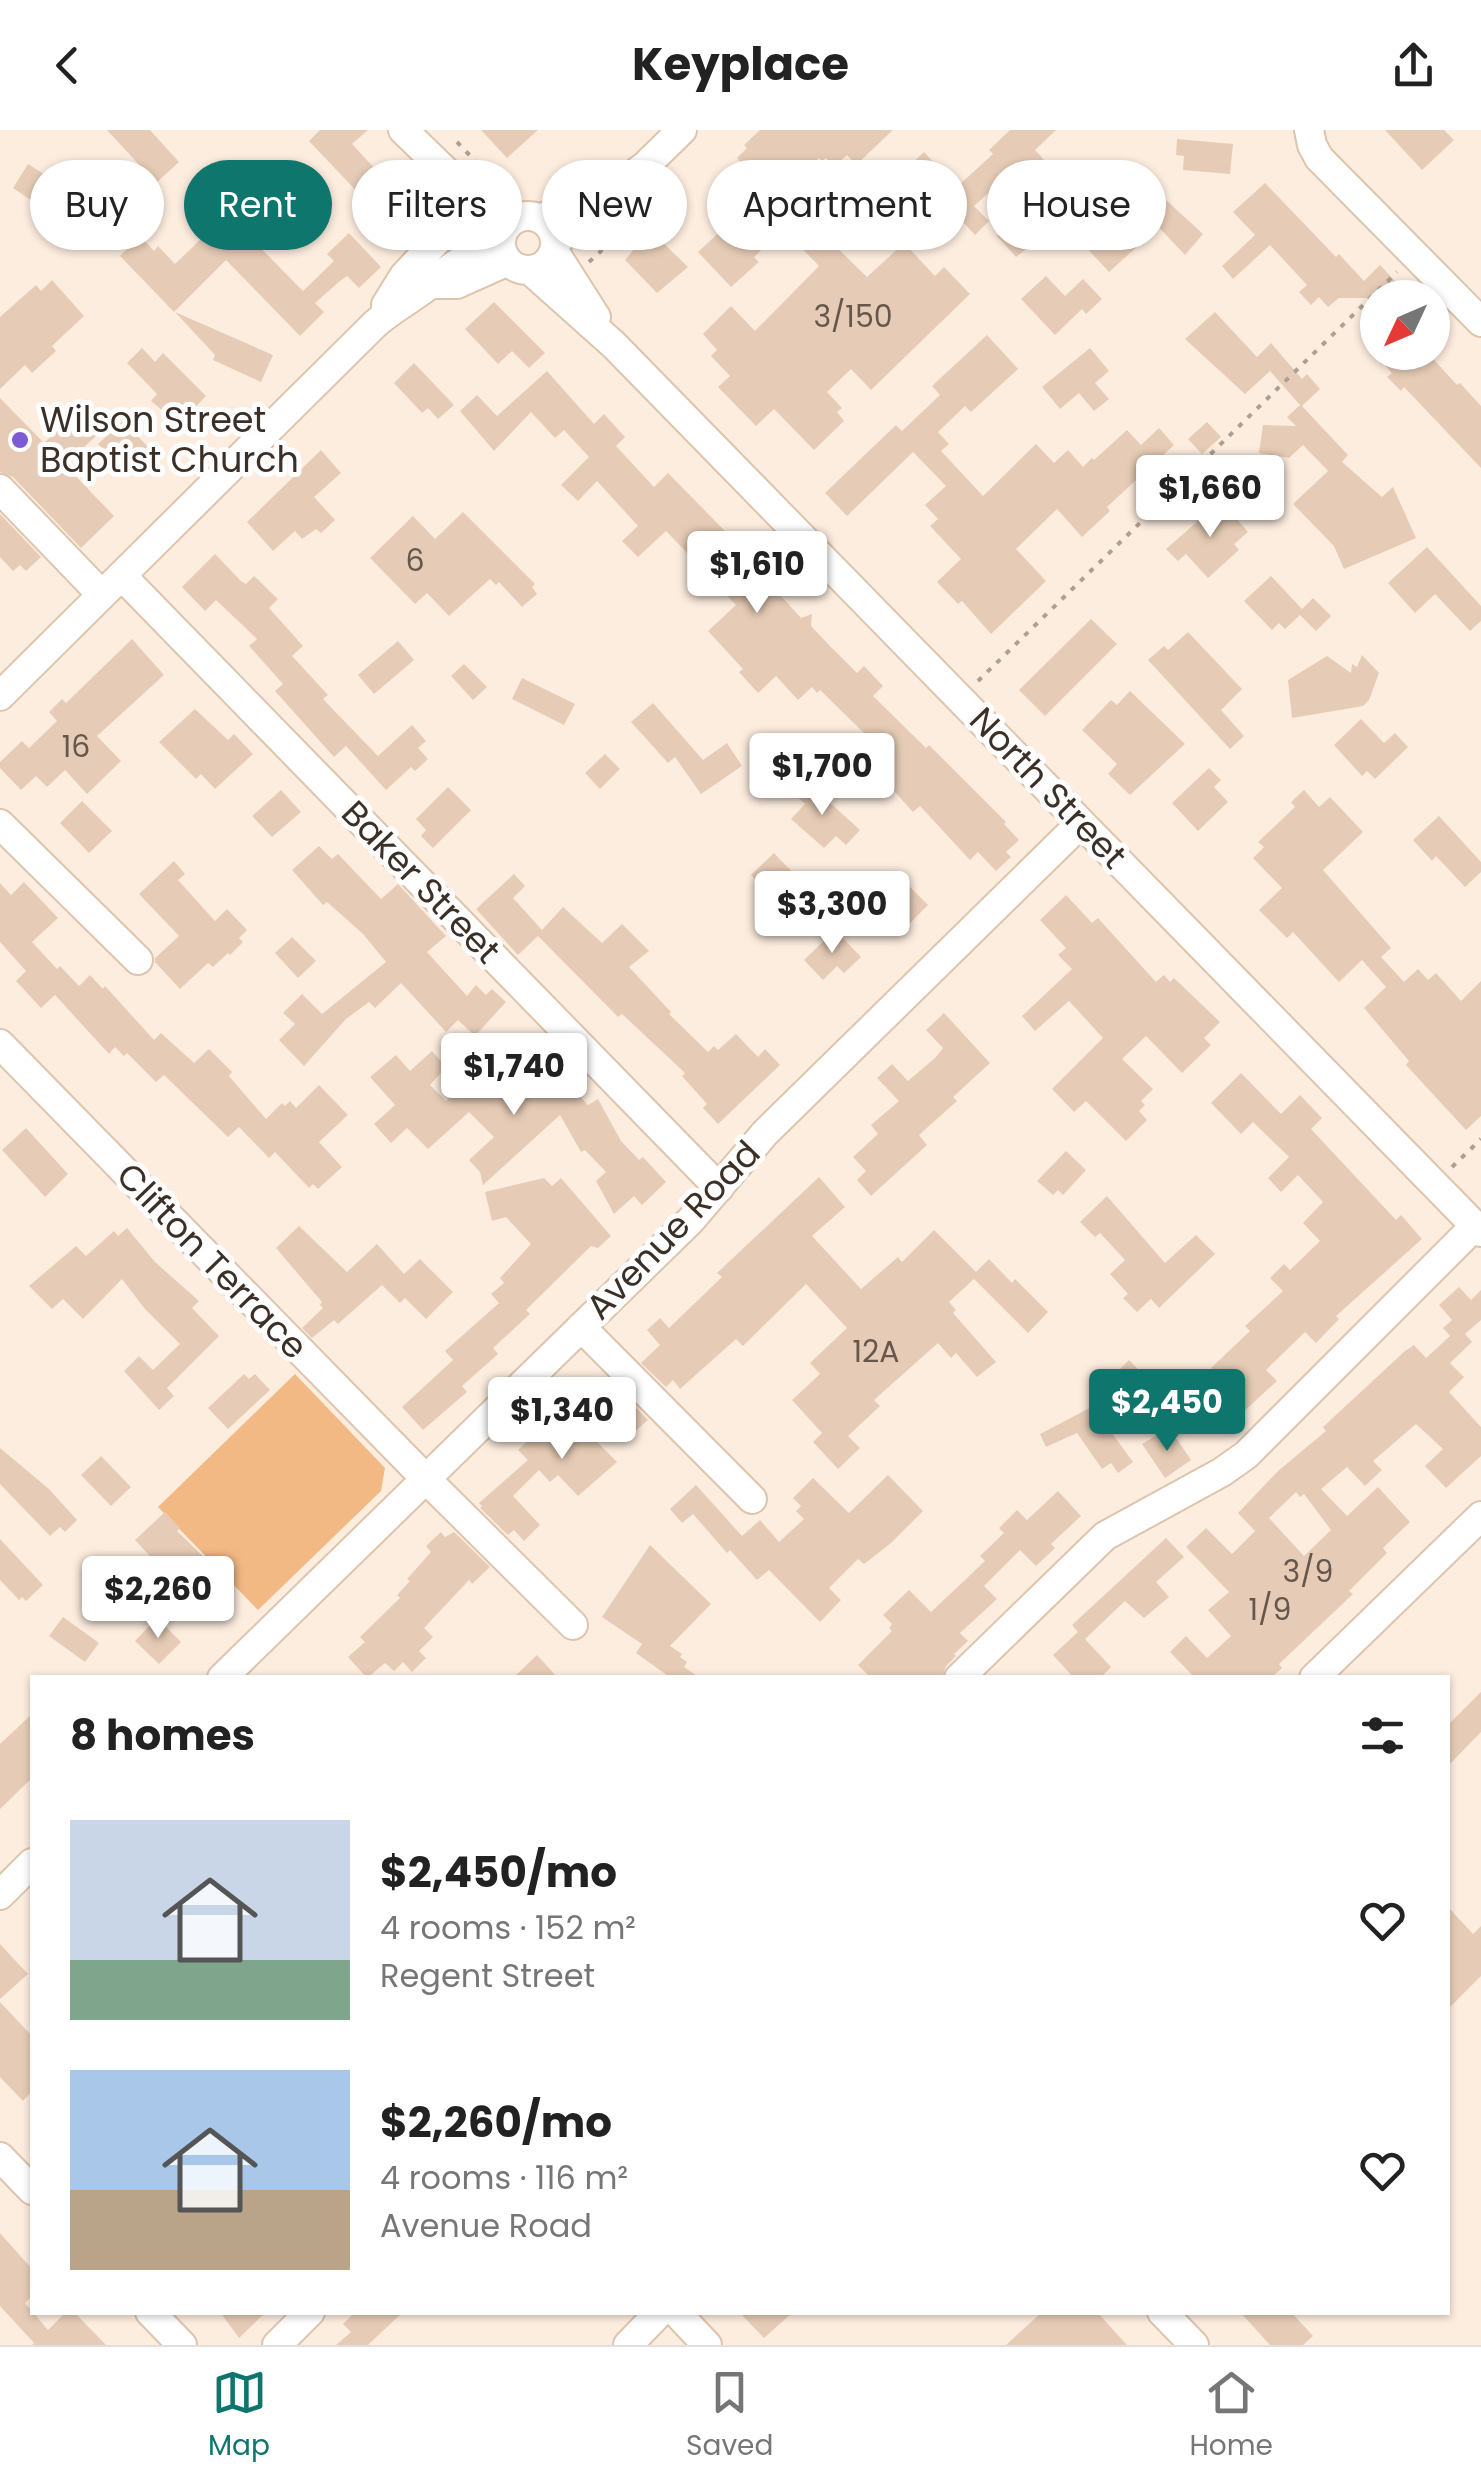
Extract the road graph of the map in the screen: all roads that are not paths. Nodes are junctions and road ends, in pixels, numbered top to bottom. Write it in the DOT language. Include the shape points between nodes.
graph roads {
  1 [pos="404,130"];
  2 [pos="682,130"];
  3 [pos="1309,130"];
  4 [pos="442,160"];
  5 [pos="522,237"];
  6 [pos="526,242"];
  7 [pos="429,250"];
  8 [pos="1481,322"];
  9 [pos="374,324"];
  10 [pos="0,488"];
  11 [pos="112,586"];
  12 [pos="0,696"];
  13 [pos="1081,823"];
  14 [pos="0,824"];
  15 [pos="138,960"];
  16 [pos="6,1062"];
  17 [pos="719,1188"];
  18 [pos="1478,1229"];
  19 [pos="581,1327"];
  20 [pos="425,1478"];
  21 [pos="752,1499"];
  22 [pos="1481,1516"];
  23 [pos="573,1625"];
  24 [pos="225,1675"];
  25 [pos="962,1675"];
  26 [pos="1319,1675"];
  27 [pos="30,1865"];
  28 [pos="0,1895"];
  29 [pos="0,2157"];
  30 [pos="30,2188"];
  31 [pos="153,2315"];
  32 [pos="307,2315"];
  33 [pos="657,2315"];
  34 [pos="679,2315"];
  35 [pos="1165,2315"];
  36 [pos="182,2345"];
  37 [pos="277,2345"];
  38 [pos="628,2345"];
  39 [pos="707,2345"];
  40 [pos="1194,2345"];
  1 -- 4 [label="street, North Street"];
  2 -- 6 [label="street" via="616,188 593,192"];
  3 -- 8 [label="street" via="1319,158"];
  5 -- 6 [label="street, North Street"];
  6 -- 9 [label="street" via="457,284 431,284"];
  6 -- 13 [label="street, North Street" via="614,345"];
  7 -- 9 [label="street"];
  9 -- 11 [label="street"];
  10 -- 11 [label="street, Baker Street"];
  11 -- 12 [label="street"];
  11 -- 17 [label="street, Baker Street"];
  13 -- 17 [label="street, Avenue Road" via="765,1133"];
  13 -- 18 [label="street, North Street"];
  14 -- 15 [label="street"];
  16 -- 20 [label="street, Clifton Terrace"];
  17 -- 19 [label="street, Avenue Road"];
  18 -- 25 [label="street" via="1246,1455 1105,1536"];
  19 -- 20 [label="street, Avenue Road"];
  19 -- 21 [label="street"];
  20 -- 23 [label="street, Clifton Terrace"];
  20 -- 24 [label="street, Avenue Road"];
  22 -- 26 [label="street"];
  27 -- 28 [label="street"];
  29 -- 30 [label="street"];
  31 -- 36 [label="street"];
  32 -- 37 [label="street"];
  33 -- 38 [label="street"];
  34 -- 39 [label="street"];
  35 -- 40 [label="street"];
}
